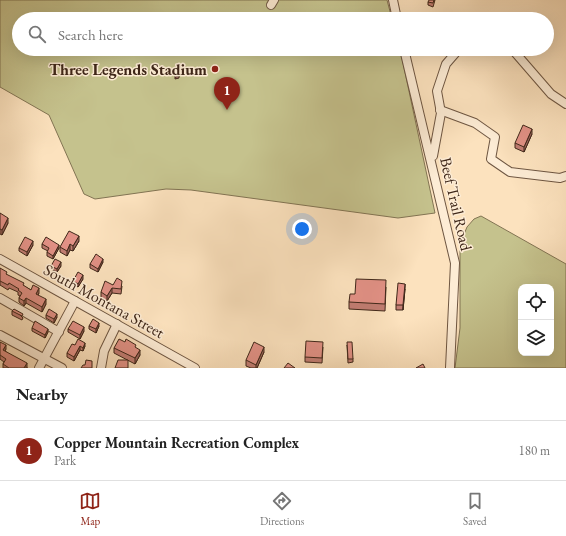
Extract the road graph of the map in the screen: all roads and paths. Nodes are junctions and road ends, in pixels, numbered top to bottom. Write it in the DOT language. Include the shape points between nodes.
graph roads {
  1 [pos="393,0"];
  2 [pos="396,12"];
  3 [pos="406,56"];
  4 [pos="453,56"];
  5 [pos="518,56"];
  6 [pos="566,104"];
  7 [pos="440,110"];
  8 [pos="432,161"];
  9 [pos="566,176"];
  10 [pos="0,259"];
  11 [pos="0,298"];
  12 [pos="75,301"];
  13 [pos="117,324"];
  14 [pos="59,332"];
  15 [pos="0,335"];
  16 [pos="44,359"];
  17 [pos="184,365"];
  18 [pos="39,368"];
  19 [pos="62,368"];
  20 [pos="101,368"];
  21 [pos="195,368"];
  22 [pos="450,368"];
  1 -- 2 [label="street"];
  3 -- 8 [label="street, Beef Trail Road"];
  4 -- 7 [label="street" via="446,64 437,91"];
  5 -- 6 [label="street" via="551,94"];
  7 -- 8 [label="street"];
  7 -- 9 [label="street" via="475,123 495,137 491,159 510,172 560,178"];
  8 -- 22 [label="street, Beef Trail Road" via="455,263"];
  10 -- 12 [label="street, South Montana Street"];
  11 -- 14 [label="street"];
  12 -- 13 [label="street, South Montana Street"];
  12 -- 14 [label="street"];
  13 -- 17 [label="street, South Montana Street"];
  13 -- 20 [label="street" via="104,351"];
  14 -- 16 [label="street"];
  15 -- 16 [label="street"];
  16 -- 18 [label="street"];
  16 -- 19 [label="street"];
  17 -- 21 [label="street, South Montana Street"];
}
